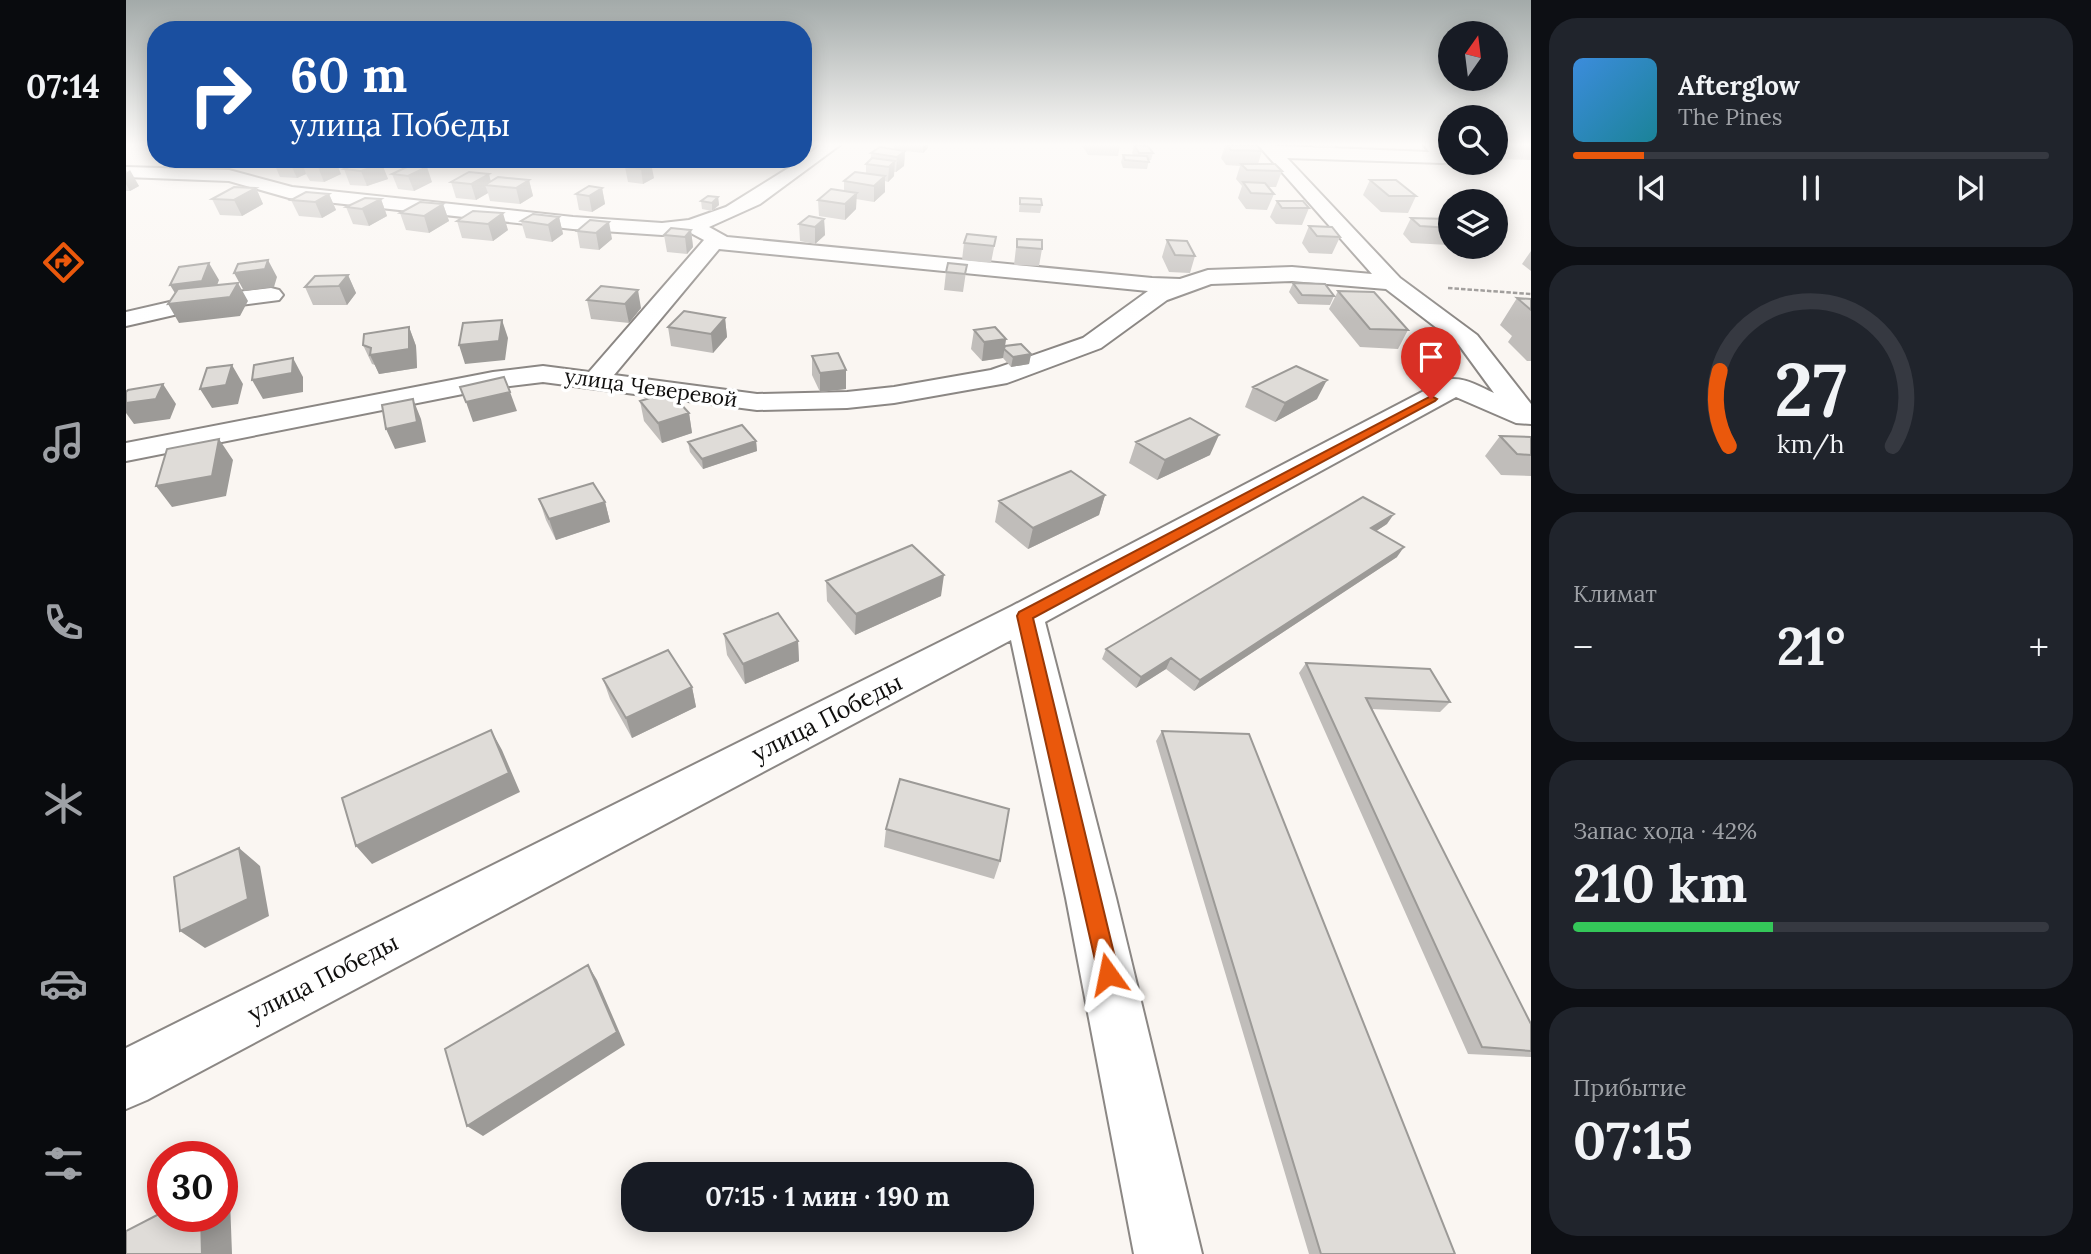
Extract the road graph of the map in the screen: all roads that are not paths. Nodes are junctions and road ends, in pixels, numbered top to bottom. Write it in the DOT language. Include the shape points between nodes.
graph roads {
  1 [pos="398,204"];
  2 [pos="747,204"];
  3 [pos="1319,204"];
  4 [pos="692,226"];
  5 [pos="714,242"];
  6 [pos="1392,283"];
  7 [pos="1170,290"];
  8 [pos="271,295"];
  9 [pos="126,319"];
  10 [pos="596,380"];
  11 [pos="1529,419"];
  12 [pos="126,452"];
  13 [pos="1025,616"];
  14 [pos="126,1079"];
  15 [pos="1168,1254"];
  1 -- 4 [label="street" via="662,229"];
  2 -- 4 [label="street"];
  3 -- 6 [label="street"];
  4 -- 5 [label="street" via="717,238"];
  5 -- 7 [label="street"];
  5 -- 10 [label="street"];
  6 -- 7 [label="street" via="1249,274 1208,277"];
  6 -- 11 [label="street" via="1468,340"];
  7 -- 10 [label="street, улица Чеверевой" via="1139,307 1092,344 997,377 894,395 757,402"];
  8 -- 9 [label="street" via="187,305"];
  10 -- 12 [label="street, улица Чеверевой" via="543,374 493,380"];
  11 -- 13 [label="street, улица Победы" via="1455,386"];
  13 -- 14 [label="street, улица Победы"];
  13 -- 15 [label="street"];
}
